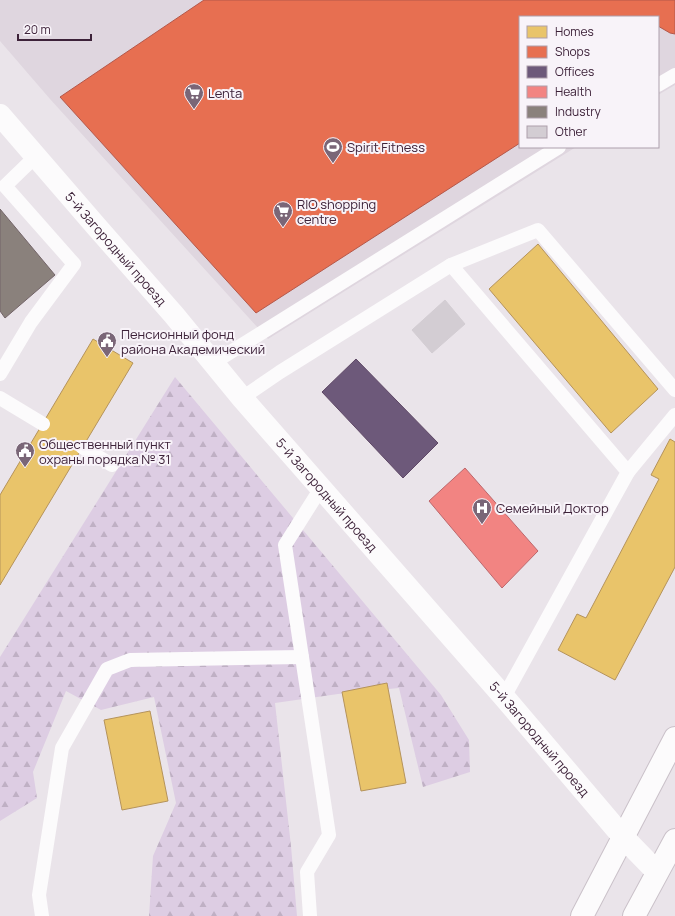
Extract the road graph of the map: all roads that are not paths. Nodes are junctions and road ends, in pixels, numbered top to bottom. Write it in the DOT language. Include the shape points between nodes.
graph roads {
  1 [pos="675,75"];
  2 [pos="659,84"];
  3 [pos="0,115"];
  4 [pos="557,148"];
  5 [pos="36,156"];
  6 [pos="451,265"];
  7 [pos="213,363"];
  8 [pos="0,374"];
  9 [pos="675,390"];
  10 [pos="0,398"];
  11 [pos="242,398"];
  12 [pos="675,415"];
  13 [pos="43,424"];
  14 [pos="82,448"];
  15 [pos="112,465"];
  16 [pos="628,472"];
  17 [pos="321,488"];
  18 [pos="302,657"];
  19 [pos="504,697"];
  20 [pos="675,738"];
  21 [pos="624,837"];
  22 [pos="675,840"];
  23 [pos="657,872"];
  24 [pos="42,916"];
  25 [pos="310,916"];
  26 [pos="582,916"];
  27 [pos="634,916"];
  1 -- 2 [label="lane"];
  3 -- 5 [label="street, 5-й Загородный проезд"];
  4 -- 7 [label="lane"];
  5 -- 7 [label="street, 5-й Загородный проезд"];
  5 -- 8 [label="lane" via="4,186 74,264 31,322"];
  6 -- 9 [label="lane" via="538,230"];
  6 -- 11 [label="lane"];
  6 -- 16 [label="lane"];
  7 -- 11 [label="street, 5-й Загородный проезд"];
  10 -- 13 [label="lane"];
  11 -- 17 [label="street, 5-й Загородный проезд"];
  12 -- 16 [label="lane"];
  14 -- 15 [label="lane"];
  16 -- 19 [label="lane"];
  17 -- 18 [label="lane" via="285,544"];
  17 -- 19 [label="street, 5-й Загородный проезд"];
  18 -- 24 [label="lane" via="130,660 107,669 62,748 39,895"];
  18 -- 25 [label="lane" via="329,835 307,872"];
  19 -- 21 [label="street, 5-й Загородный проезд"];
  20 -- 21 [label="street"];
  21 -- 23 [label="street, 5-й Загородный проезд"];
  21 -- 26 [label="street"];
  22 -- 23 [label="street"];
  23 -- 27 [label="street"];
}
